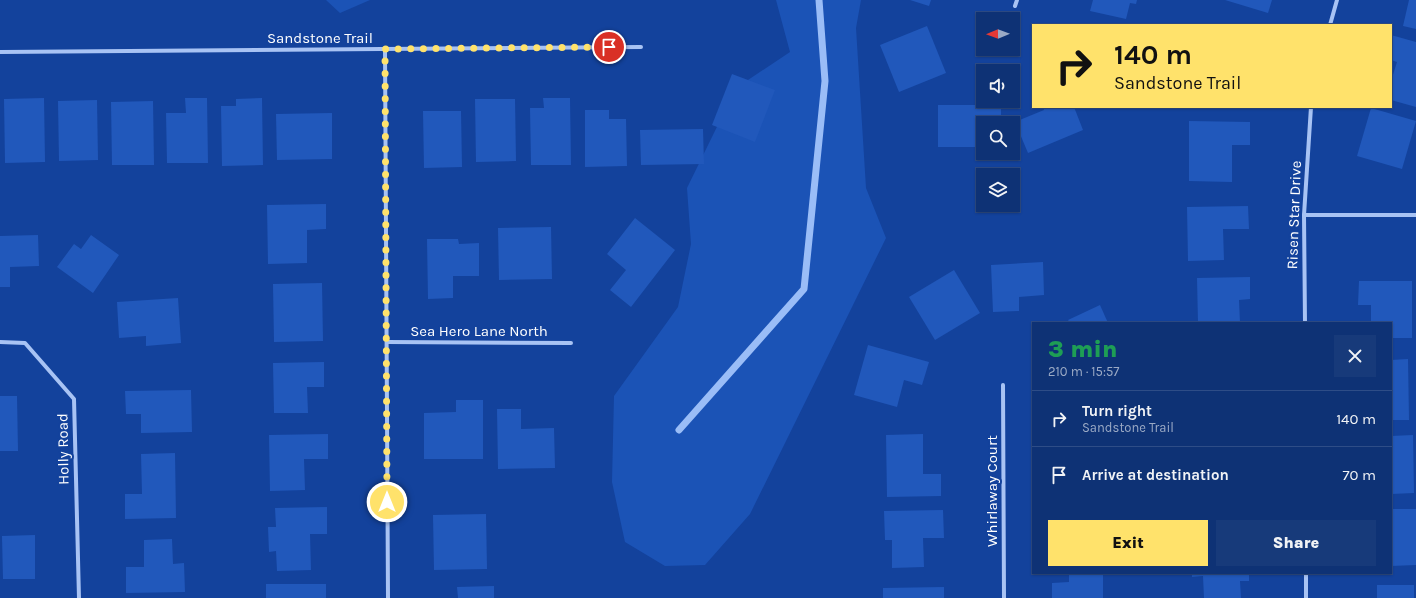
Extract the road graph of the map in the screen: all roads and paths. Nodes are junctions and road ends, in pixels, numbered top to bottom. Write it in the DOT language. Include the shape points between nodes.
graph roads {
  1 [pos="1017,0"];
  2 [pos="1337,0"];
  3 [pos="1015,6"];
  4 [pos="1330,24"];
  5 [pos="640,47"];
  6 [pos="385,49"];
  7 [pos="0,52"];
  8 [pos="1311,108"];
  9 [pos="1304,215"];
  10 [pos="1416,215"];
  11 [pos="1305,322"];
  12 [pos="0,342"];
  13 [pos="387,342"];
  14 [pos="570,343"];
  15 [pos="1003,385"];
  16 [pos="1306,574"];
  17 [pos="79,598"];
  18 [pos="388,598"];
  19 [pos="1004,598"];
  20 [pos="1306,598"];
  1 -- 3 [label="street"];
  2 -- 4 [label="street"];
  5 -- 6 [label="street, Sandstone Trail"];
  6 -- 7 [label="street, Sandstone Trail"];
  6 -- 13 [label="street"];
  8 -- 9 [label="street, Risen Star Drive"];
  9 -- 10 [label="street"];
  9 -- 11 [label="street, Risen Star Drive"];
  12 -- 17 [label="street, Holly Road" via="25,343 74,399"];
  13 -- 14 [label="street, Sea Hero Lane North"];
  13 -- 18 [label="street"];
  15 -- 19 [label="street, Whirlaway Court"];
  16 -- 20 [label="street"];
}
